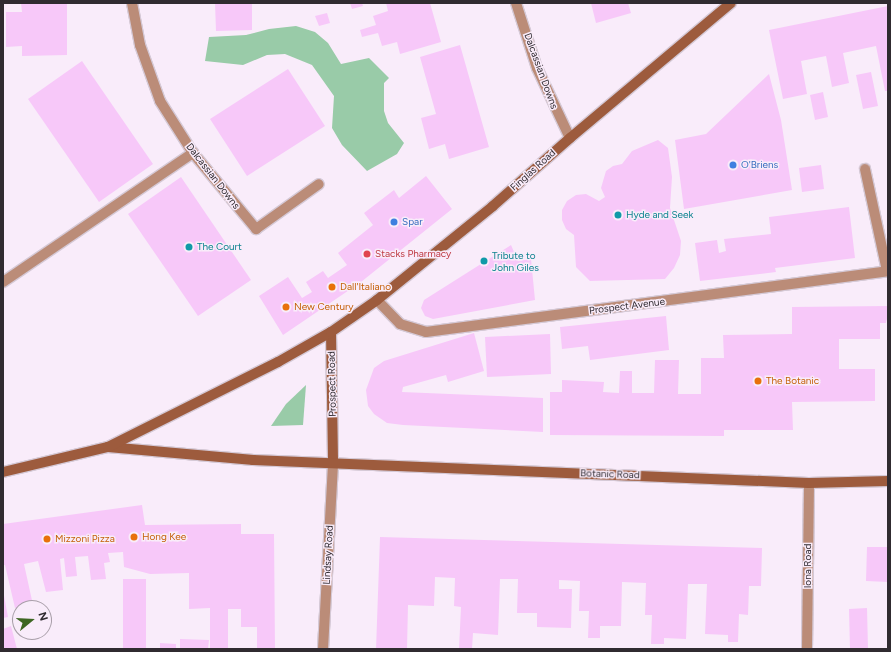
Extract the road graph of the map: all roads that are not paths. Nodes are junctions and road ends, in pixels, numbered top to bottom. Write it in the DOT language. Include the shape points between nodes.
graph roads {
  1 [pos="132,3"];
  2 [pos="516,3"];
  3 [pos="731,3"];
  4 [pos="570,138"];
  5 [pos="193,153"];
  6 [pos="866,169"];
  7 [pos="319,184"];
  8 [pos="888,271"];
  9 [pos="3,282"];
  10 [pos="377,300"];
  11 [pos="332,332"];
  12 [pos="108,447"];
  13 [pos="333,462"];
  14 [pos="3,472"];
  15 [pos="888,481"];
  16 [pos="809,482"];
  17 [pos="323,649"];
  18 [pos="807,649"];
  1 -- 5 [label="street, Dalcassian Downs" via="140,45 160,101"];
  2 -- 4 [label="street, Dalcassian Downs" via="537,68"];
  3 -- 4 [label="main road, Finglas Road"];
  4 -- 10 [label="main road, Finglas Road" via="493,206"];
  5 -- 7 [label="street, Dalcassian Downs" via="256,229"];
  5 -- 9 [label="street"];
  6 -- 8 [label="street"];
  8 -- 10 [label="street, Prospect Avenue" via="426,332 400,324"];
  10 -- 11 [label="main road, Finglas Road"];
  11 -- 12 [label="main road, Prospect Road" via="278,362"];
  11 -- 13 [label="main road, Prospect Road"];
  12 -- 13 [label="main road, Prospect Road" via="253,460"];
  12 -- 14 [label="main road, Prospect Road"];
  13 -- 16 [label="main road, Botanic Road"];
  13 -- 17 [label="street, Lindsay Road"];
  15 -- 16 [label="main road, Botanic Road"];
  16 -- 18 [label="street, Iona Road"];
}
